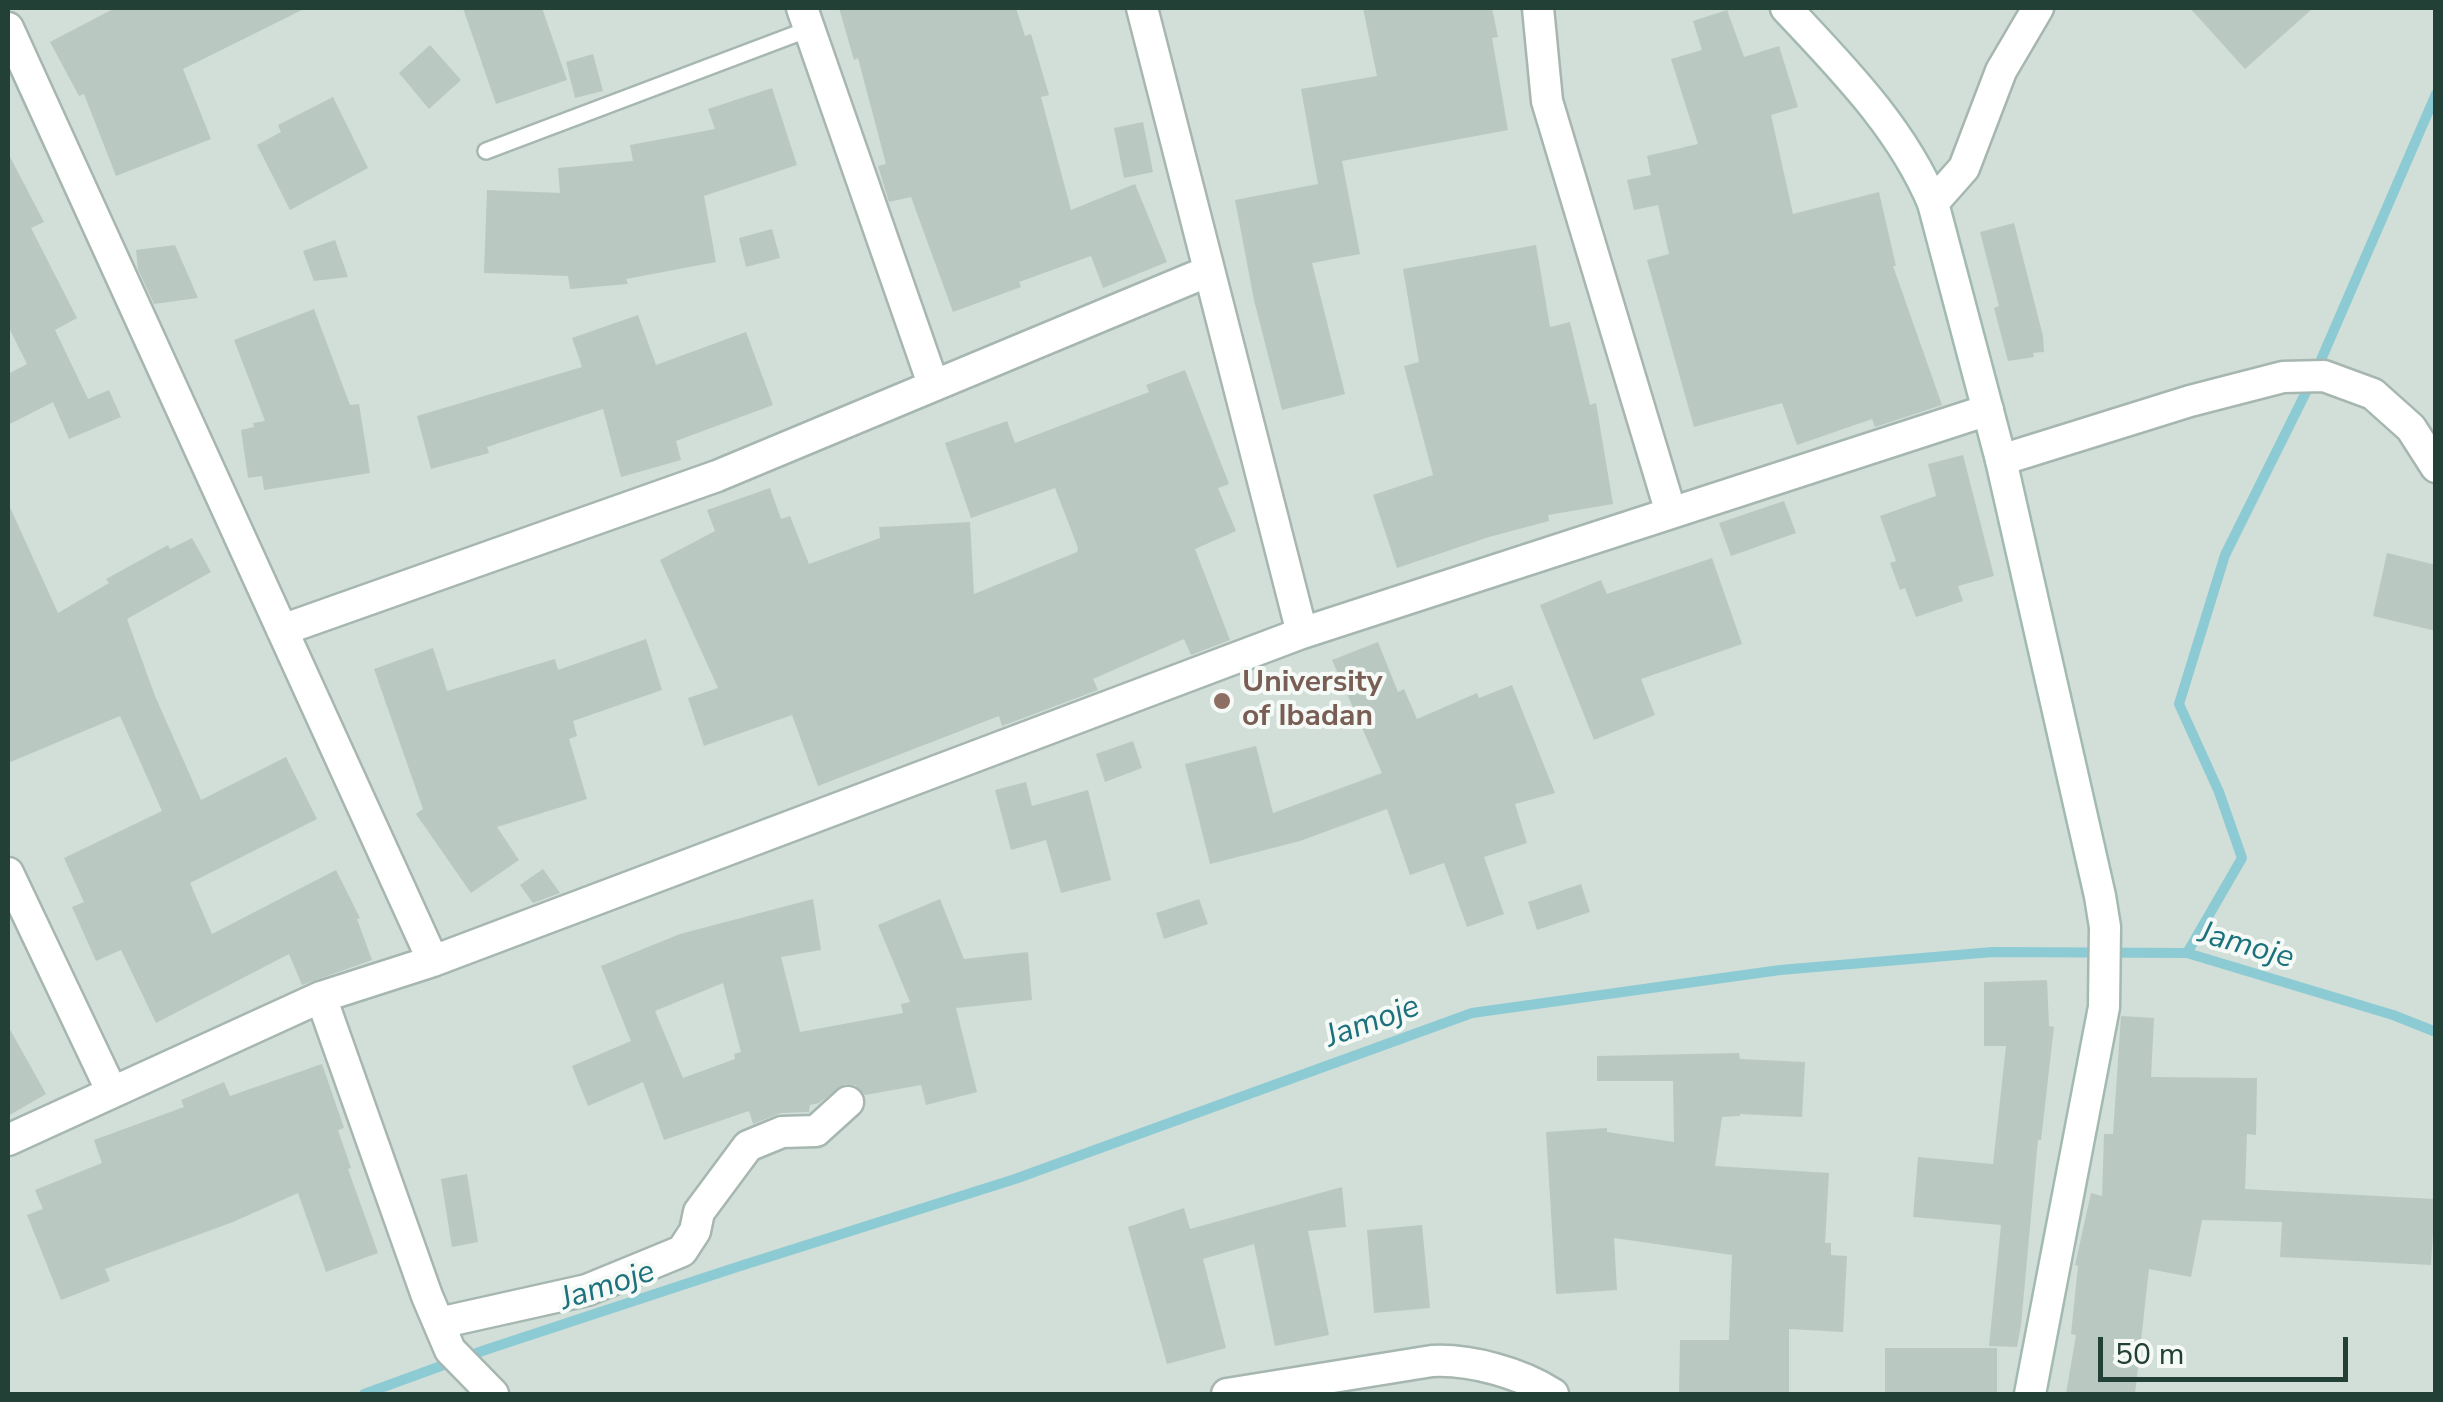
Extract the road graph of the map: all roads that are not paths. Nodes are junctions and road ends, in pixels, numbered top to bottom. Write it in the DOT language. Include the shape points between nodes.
graph roads {
  1 [pos="1142,8"];
  2 [pos="1538,8"];
  3 [pos="1786,8"];
  4 [pos="2038,8"];
  5 [pos="806,18"];
  6 [pos="8,28"];
  7 [pos="486,152"];
  8 [pos="1934,204"];
  9 [pos="1209,271"];
  10 [pos="933,384"];
  11 [pos="1988,410"];
  12 [pos="2001,460"];
  13 [pos="2436,467"];
  14 [pos="1671,513"];
  15 [pos="282,630"];
  16 [pos="1302,633"];
  17 [pos="8,873"];
  18 [pos="433,960"];
  19 [pos="321,997"];
  20 [pos="112,1092"];
  21 [pos="848,1102"];
  22 [pos="8,1140"];
  23 [pos="439,1323"];
  24 [pos="493,1394"];
  25 [pos="1227,1394"];
  26 [pos="1552,1394"];
  27 [pos="2030,1394"];
  1 -- 9 [label="street"];
  2 -- 14 [label="street" via="1547,101"];
  3 -- 8 [label="street" via="1859,86 1917,164"];
  4 -- 8 [label="street" via="2001,71 1964,168"];
  5 -- 7 [label="lane"];
  5 -- 10 [label="street"];
  6 -- 15 [label="street"];
  8 -- 11 [label="street"];
  9 -- 10 [label="street"];
  9 -- 16 [label="street"];
  10 -- 15 [label="street" via="717,476"];
  11 -- 12 [label="street"];
  11 -- 14 [label="street"];
  12 -- 13 [label="street" via="2190,401 2284,377 2324,376 2373,394 2411,428"];
  12 -- 27 [label="street" via="2105,927 2104,1007"];
  14 -- 16 [label="street"];
  15 -- 18 [label="street"];
  16 -- 18 [label="street"];
  17 -- 20 [label="street"];
  18 -- 19 [label="street"];
  19 -- 20 [label="street"];
  19 -- 23 [label="street"];
  20 -- 22 [label="street"];
  21 -- 23 [label="street" via="816,1132 782,1132 748,1146 698,1212 682,1252 586,1290"];
  23 -- 24 [label="street" via="450,1350"];
  25 -- 26 [label="street" via="1461,1359 1530,1379"];
}
